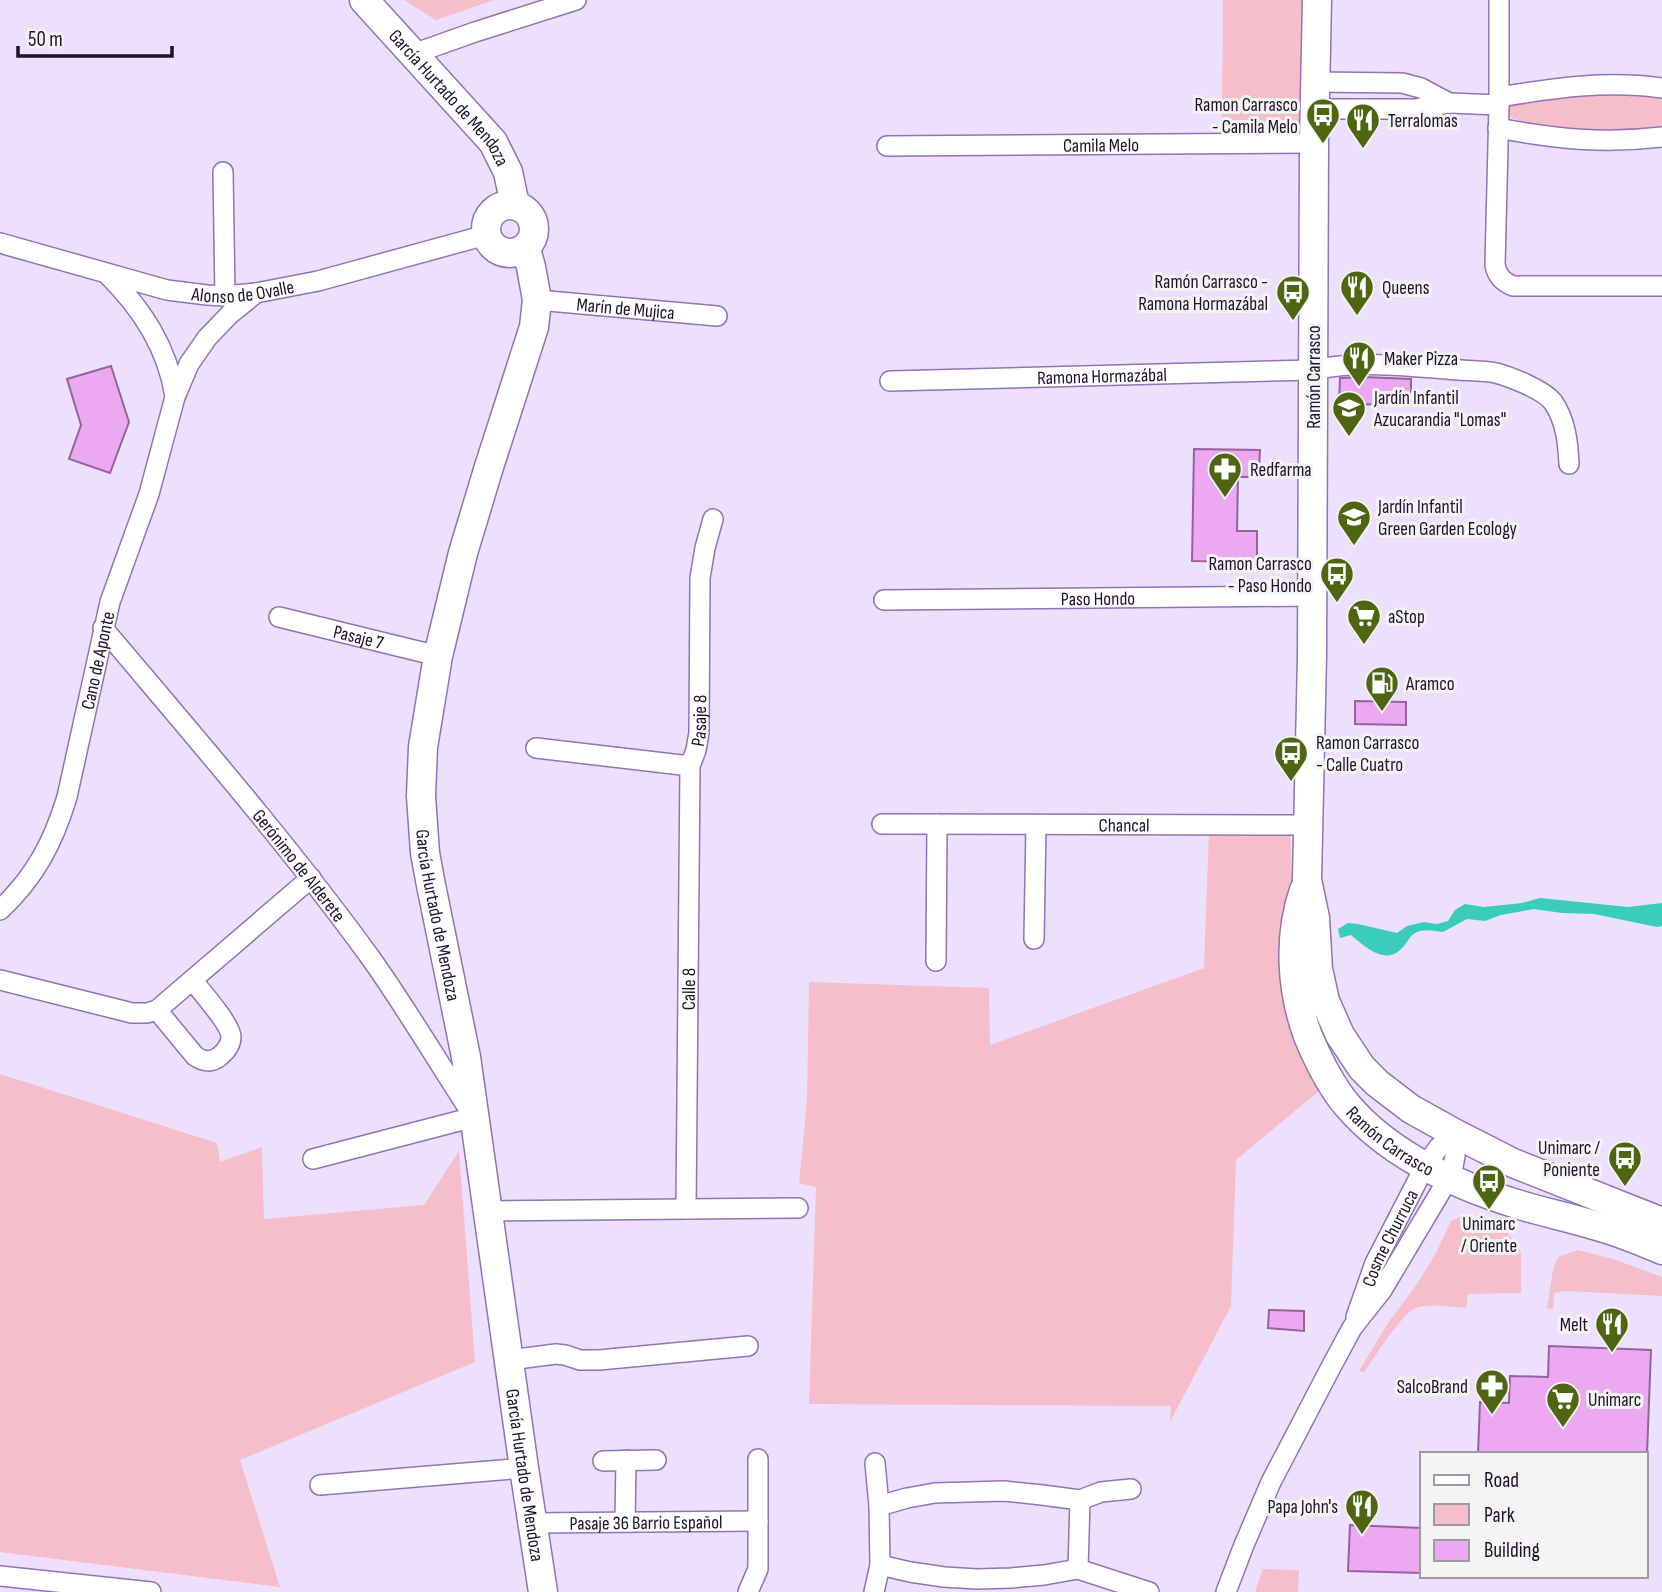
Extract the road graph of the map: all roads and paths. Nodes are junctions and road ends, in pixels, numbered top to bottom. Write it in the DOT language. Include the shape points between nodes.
graph roads {
  1 [pos="364,0"];
  2 [pos="576,0"];
  3 [pos="1294,0"];
  4 [pos="1499,0"];
  5 [pos="1317,12"];
  6 [pos="413,54"];
  7 [pos="1662,89"];
  8 [pos="1315,96"];
  9 [pos="1499,101"];
  10 [pos="1449,103"];
  11 [pos="1498,128"];
  12 [pos="1662,137"];
  13 [pos="1314,143"];
  14 [pos="887,146"];
  15 [pos="223,172"];
  16 [pos="516,205"];
  17 [pos="486,235"];
  18 [pos="0,243"];
  19 [pos="526,248"];
  20 [pos="107,274"];
  21 [pos="1662,286"];
  22 [pos="256,293"];
  23 [pos="225,296"];
  24 [pos="537,300"];
  25 [pos="717,316"];
  26 [pos="1313,370"];
  27 [pos="890,381"];
  28 [pos="175,397"];
  29 [pos="1569,464"];
  30 [pos="713,519"];
  31 [pos="1312,596"];
  32 [pos="884,600"];
  33 [pos="279,617"];
  34 [pos="103,628"];
  35 [pos="438,656"];
  36 [pos="536,748"];
  37 [pos="690,766"];
  38 [pos="882,824"];
  39 [pos="937,824"];
  40 [pos="1036,825"];
  41 [pos="1309,825"];
  42 [pos="310,878"];
  43 [pos="1307,880"];
  44 [pos="0,910"];
  45 [pos="1034,939"];
  46 [pos="936,961"];
  47 [pos="0,981"];
  48 [pos="192,981"];
  49 [pos="157,1010"];
  50 [pos="474,1117"];
  51 [pos="1455,1134"];
  52 [pos="313,1160"];
  53 [pos="1437,1172"];
  54 [pos="686,1209"];
  55 [pos="798,1209"];
  56 [pos="488,1211"];
  57 [pos="1662,1222"];
  58 [pos="1662,1250"];
  59 [pos="748,1346"];
  60 [pos="509,1360"];
  61 [pos="758,1459"];
  62 [pos="626,1460"];
  63 [pos="656,1460"];
  64 [pos="603,1461"];
  65 [pos="875,1462"];
  66 [pos="524,1468"];
  67 [pos="320,1485"];
  68 [pos="1131,1489"];
  69 [pos="1080,1500"];
  70 [pos="879,1506"];
  71 [pos="758,1521"];
  72 [pos="625,1522"];
  73 [pos="532,1523"];
  74 [pos="880,1565"];
  75 [pos="1078,1569"];
  76 [pos="0,1576"];
  77 [pos="152,1592"];
  78 [pos="544,1592"];
  79 [pos="748,1592"];
  80 [pos="874,1592"];
  81 [pos="1149,1592"];
  82 [pos="1226,1592"];
  1 -- 6 [label="main road, García Hurtado de Mendoza"];
  2 -- 6 [label="street"];
  3 -- 5 [label="main road"];
  4 -- 9 [label="street"];
  5 -- 8 [label="main road, Ramón Carrasco"];
  6 -- 16 [label="main road, García Hurtado de Mendoza" via="493,142 508,172"];
  7 -- 9 [label="street" via="1599,84"];
  8 -- 10 [label="street" via="1415,109"];
  8 -- 10 [label="street" via="1402,83"];
  8 -- 13 [label="main road, Ramón Carrasco"];
  9 -- 10 [label="street"];
  9 -- 11 [label="street"];
  11 -- 12 [label="street" via="1581,140"];
  11 -- 21 [label="street" via="1495,265 1502,280 1519,287"];
  13 -- 14 [label="street, Camila Melo"];
  13 -- 26 [label="main road, Ramón Carrasco"];
  15 -- 23 [label="street"];
  16 -- 17 [label="main road" via="502,206 491,215"];
  16 -- 19 [label="main road" via="534,223 534,237"];
  17 -- 19 [label="main road" via="493,247 506,254"];
  17 -- 22 [label="street, Alonso de Ovalle" via="318,281"];
  18 -- 20 [label="street, Alonso de Ovalle"];
  19 -- 24 [label="main road, García Hurtado de Mendoza"];
  20 -- 23 [label="street, Alonso de Ovalle" via="188,294"];
  20 -- 28 [label="street, Cano de Aponte" via="151,327 169,368"];
  22 -- 23 [label="street, Alonso de Ovalle"];
  22 -- 28 [label="street, Cano de Aponte" via="207,338"];
  24 -- 25 [label="street, Marín de Mujica"];
  24 -- 35 [label="main road, García Hurtado de Mendoza" via="531,341 470,529"];
  26 -- 27 [label="street, Ramona Hormazábal"];
  26 -- 29 [label="street, Ramona Hormazábal" via="1373,363 1496,373 1552,400 1563,421"];
  26 -- 31 [label="main road, Ramón Carrasco"];
  28 -- 34 [label="street, Cano de Aponte" via="149,494"];
  30 -- 37 [label="street, Pasaje 8" via="700,578 699,733"];
  31 -- 32 [label="street, Paso Hondo"];
  31 -- 41 [label="main road, Ramón Carrasco"];
  33 -- 35 [label="street, Pasaje 7"];
  34 -- 42 [label="street, Gerónimo de Alderete"];
  34 -- 44 [label="street, Cano de Aponte" via="61,817 31,877"];
  35 -- 50 [label="main road, García Hurtado de Mendoza" via="423,747 422,819"];
  36 -- 37 [label="street, Pasaje 8"];
  37 -- 54 [label="street, Calle 8"];
  38 -- 39 [label="street, Chancal"];
  39 -- 40 [label="street, Chancal"];
  39 -- 46 [label="street"];
  40 -- 41 [label="street, Chancal"];
  40 -- 45 [label="street"];
  41 -- 43 [label="main road, Ramón Carrasco"];
  42 -- 48 [label="street"];
  42 -- 50 [label="street, Gerónimo de Alderete" via="371,959"];
  43 -- 51 [label="main road, Ramón Carrasco" via="1321,985 1340,1035 1377,1083"];
  43 -- 53 [label="main road, Ramón Carrasco" via="1294,960 1298,1002 1313,1048 1348,1105 1378,1134"];
  47 -- 49 [label="street" via="132,1013"];
  48 -- 49 [label="street"];
  48 -- 49 [label="street" via="230,1031 230,1044 219,1057 208,1061 195,1056"];
  50 -- 52 [label="street"];
  50 -- 56 [label="main road, García Hurtado de Mendoza"];
  51 -- 53 [label="street, Cosme Churruca" via="1439,1147"];
  51 -- 57 [label="main road, Ramón Carrasco" via="1513,1163"];
  53 -- 58 [label="main road, Ramón Carrasco" via="1517,1204"];
  53 -- 82 [label="street, Cosme Churruca" via="1375,1263 1352,1328 1271,1482"];
  54 -- 55 [label="street"];
  54 -- 56 [label="street"];
  56 -- 60 [label="main road, García Hurtado de Mendoza"];
  59 -- 60 [label="street" via="599,1360 556,1354"];
  60 -- 66 [label="main road, García Hurtado de Mendoza"];
  61 -- 71 [label="street"];
  62 -- 63 [label="street"];
  62 -- 64 [label="street"];
  62 -- 72 [label="street"];
  65 -- 70 [label="street"];
  66 -- 67 [label="street"];
  66 -- 73 [label="main road, García Hurtado de Mendoza"];
  68 -- 69 [label="street"];
  69 -- 70 [label="street" via="965,1491"];
  69 -- 75 [label="street"];
  70 -- 74 [label="street"];
  71 -- 72 [label="street, Pasaje 36 Barrio Español"];
  71 -- 79 [label="street" via="758,1569"];
  72 -- 73 [label="street, Pasaje 36 Barrio Español"];
  73 -- 78 [label="main road, García Hurtado de Mendoza"];
  74 -- 75 [label="street" via="977,1579"];
  74 -- 80 [label="street"];
  75 -- 81 [label="street"];
  76 -- 77 [label="street"];
}
